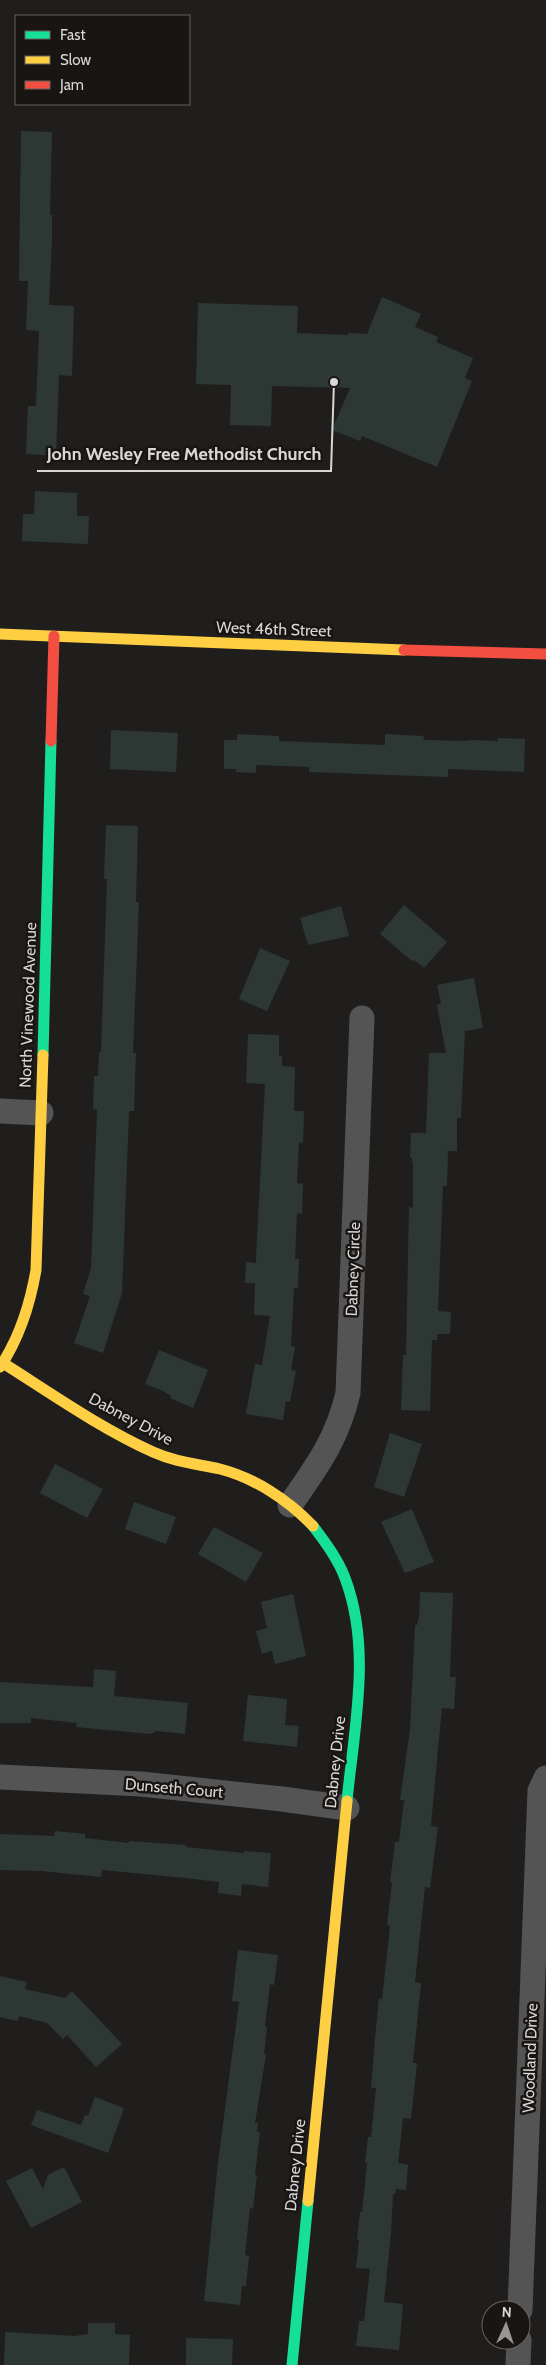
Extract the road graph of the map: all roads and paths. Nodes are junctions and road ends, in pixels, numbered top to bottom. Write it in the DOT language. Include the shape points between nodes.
graph roads {
  1 [pos="0,634"];
  2 [pos="54,636"];
  3 [pos="546,654"];
  4 [pos="362,1018"];
  5 [pos="0,1111"];
  6 [pos="41,1113"];
  7 [pos="1,1365"];
  8 [pos="290,1505"];
  9 [pos="0,1777"];
  10 [pos="546,1778"];
  11 [pos="347,1808"];
  12 [pos="520,2300"];
  13 [pos="519,2350"];
  14 [pos="292,2365"];
  15 [pos="518,2365"];
  1 -- 2 [label="street, West 46th Street"];
  2 -- 3 [label="street, West 46th Street"];
  2 -- 6 [label="street, North Vinewood Avenue"];
  4 -- 8 [label="street, Dabney Circle" via="348,1393 337,1432"];
  5 -- 6 [label="street"];
  6 -- 7 [label="street, North Vinewood Avenue" via="35,1278 27,1311"];
  7 -- 8 [label="street, Dabney Drive" via="157,1454 233,1473 260,1485"];
  8 -- 11 [label="street, Dabney Drive" via="314,1526 334,1554 352,1592 357,1614 361,1657"];
  9 -- 11 [label="street, Dunseth Court" via="141,1784"];
  10 -- 12 [label="street, Woodland Drive" via="540,1791"];
  11 -- 14 [label="street, Dabney Drive"];
  13 -- 15 [label="street"];
}
